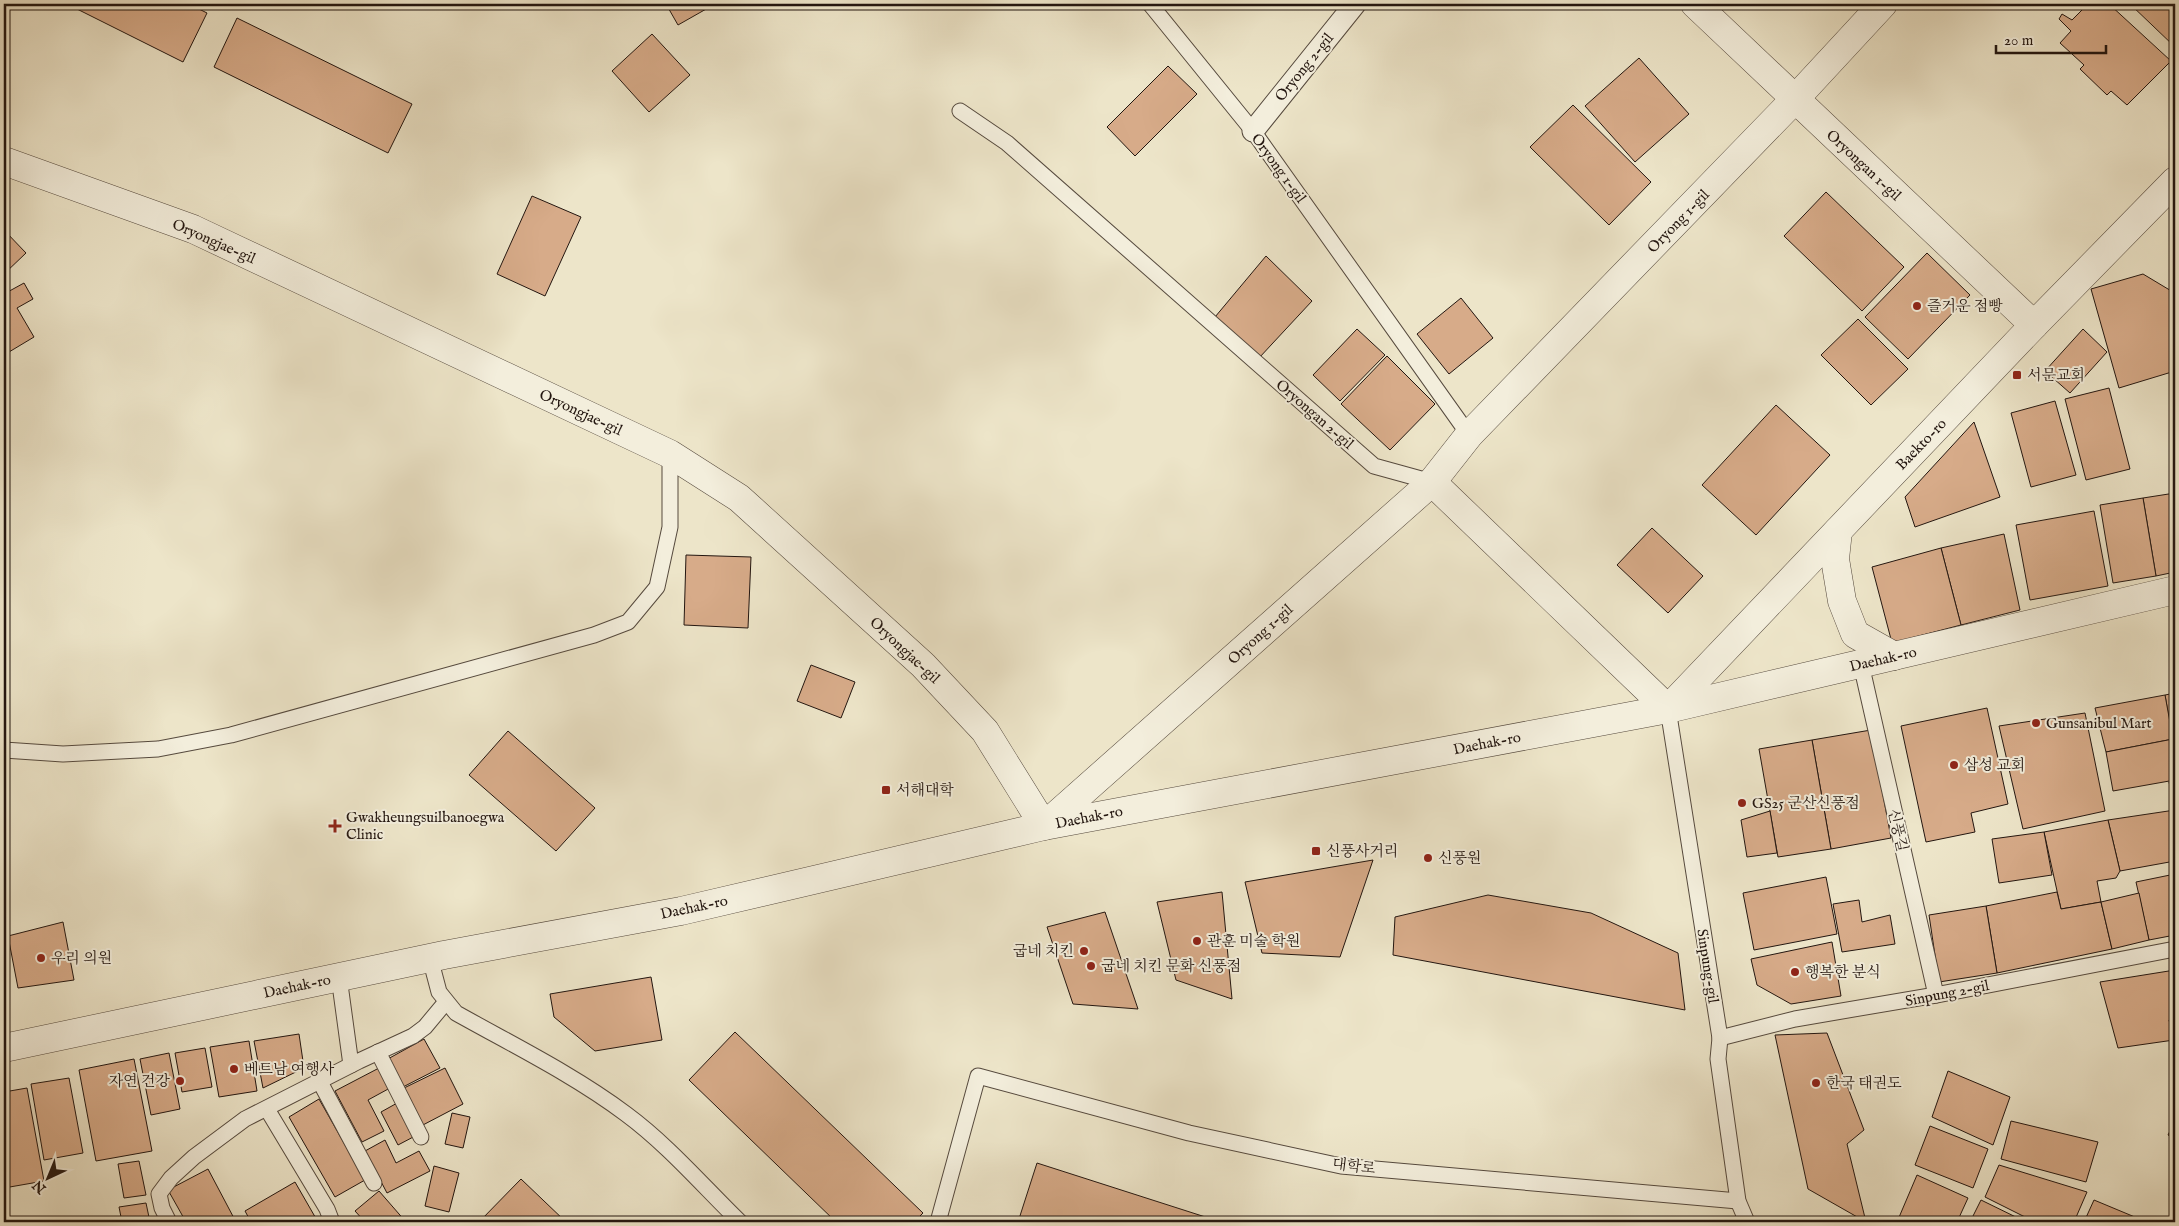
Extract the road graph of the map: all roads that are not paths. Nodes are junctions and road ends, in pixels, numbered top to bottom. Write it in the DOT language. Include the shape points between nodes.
graph roads {
  1 [pos="1150,4"];
  2 [pos="1355,4"];
  3 [pos="1694,4"];
  4 [pos="1884,4"];
  5 [pos="1795,99"];
  6 [pos="960,111"];
  7 [pos="1253,131"];
  8 [pos="4,161"];
  9 [pos="2173,191"];
  10 [pos="2034,325"];
  11 [pos="1469,435"];
  12 [pos="670,454"];
  13 [pos="1432,482"];
  14 [pos="1838,531"];
  15 [pos="2175,590"];
  16 [pos="1894,656"];
  17 [pos="1861,664"];
  18 [pos="1668,709"];
  19 [pos="4,750"];
  20 [pos="1044,826"];
  21 [pos="2175,949"];
  22 [pos="430,958"];
  23 [pos="339,977"];
  24 [pos="1936,995"];
  25 [pos="445,1003"];
  26 [pos="1720,1038"];
  27 [pos="4,1048"];
  28 [pos="378,1052"];
  29 [pos="351,1065"];
  30 [pos="320,1082"];
  31 [pos="267,1108"];
  32 [pos="421,1137"];
  33 [pos="374,1183"];
  34 [pos="1738,1201"];
  35 [pos="169,1222"];
  36 [pos="332,1222"];
  37 [pos="740,1222"];
  38 [pos="938,1222"];
  39 [pos="1747,1222"];
  1 -- 7 [label="lane, Oryong 1-gil"];
  2 -- 7 [label="street, Oryong 2-gil"];
  3 -- 5 [label="street, Oryongan 1-gil"];
  4 -- 5 [label="street, Oryong 1-gil"];
  5 -- 10 [label="street, Oryongan 1-gil"];
  5 -- 11 [label="street, Oryong 1-gil"];
  6 -- 13 [label="lane, Oryongan 2-gil" via="1007,143 1374,466"];
  7 -- 11 [label="lane, Oryong 1-gil"];
  8 -- 12 [label="street, Oryongjae-gil" via="193,229"];
  9 -- 10 [label="street, Baekto-ro"];
  10 -- 14 [label="street, Baekto-ro"];
  11 -- 13 [label="street, Oryong 1-gil"];
  12 -- 19 [label="lane" via="670,527 657,587 628,622 594,635 231,735 158,749 63,754"];
  12 -- 20 [label="street, Oryongjae-gil" via="739,498 923,665 984,731"];
  13 -- 18 [label="street, Oryongan 2-gil"];
  13 -- 20 [label="street, Oryong 1-gil"];
  14 -- 16 [label="street" via="1835,559 1842,601 1855,634"];
  14 -- 18 [label="street, Baekto-ro"];
  15 -- 16 [label="street, Daehak-ro"];
  16 -- 17 [label="street, Daehak-ro"];
  17 -- 18 [label="street, Daehak-ro"];
  17 -- 24 [label="lane, 신풍길"];
  18 -- 20 [label="street, Daehak-ro"];
  18 -- 26 [label="lane, Sinpung-gil"];
  20 -- 22 [label="street, Daehak-ro" via="681,911"];
  21 -- 24 [label="lane, Sinpung 2-gil"];
  22 -- 23 [label="street, Daehak-ro"];
  22 -- 25 [label="lane"];
  23 -- 27 [label="street, Daehak-ro"];
  23 -- 29 [label="lane"];
  24 -- 26 [label="lane, Sinpung 2-gil" via="1795,1019"];
  25 -- 28 [label="lane" via="413,1036"];
  25 -- 37 [label="lane" via="456,1013 597,1093 627,1114"];
  26 -- 34 [label="lane, Sinpung-gil" via="1718,1059"];
  28 -- 29 [label="lane"];
  28 -- 32 [label="lane"];
  29 -- 30 [label="lane"];
  30 -- 31 [label="lane"];
  30 -- 33 [label="lane"];
  31 -- 35 [label="lane" via="245,1119 170,1178 160,1194"];
  31 -- 36 [label="lane"];
  34 -- 38 [label="lane, 대학로" via="1342,1166 1190,1133 978,1076"];
  34 -- 39 [label="lane, Sinpung-gil"];
}
